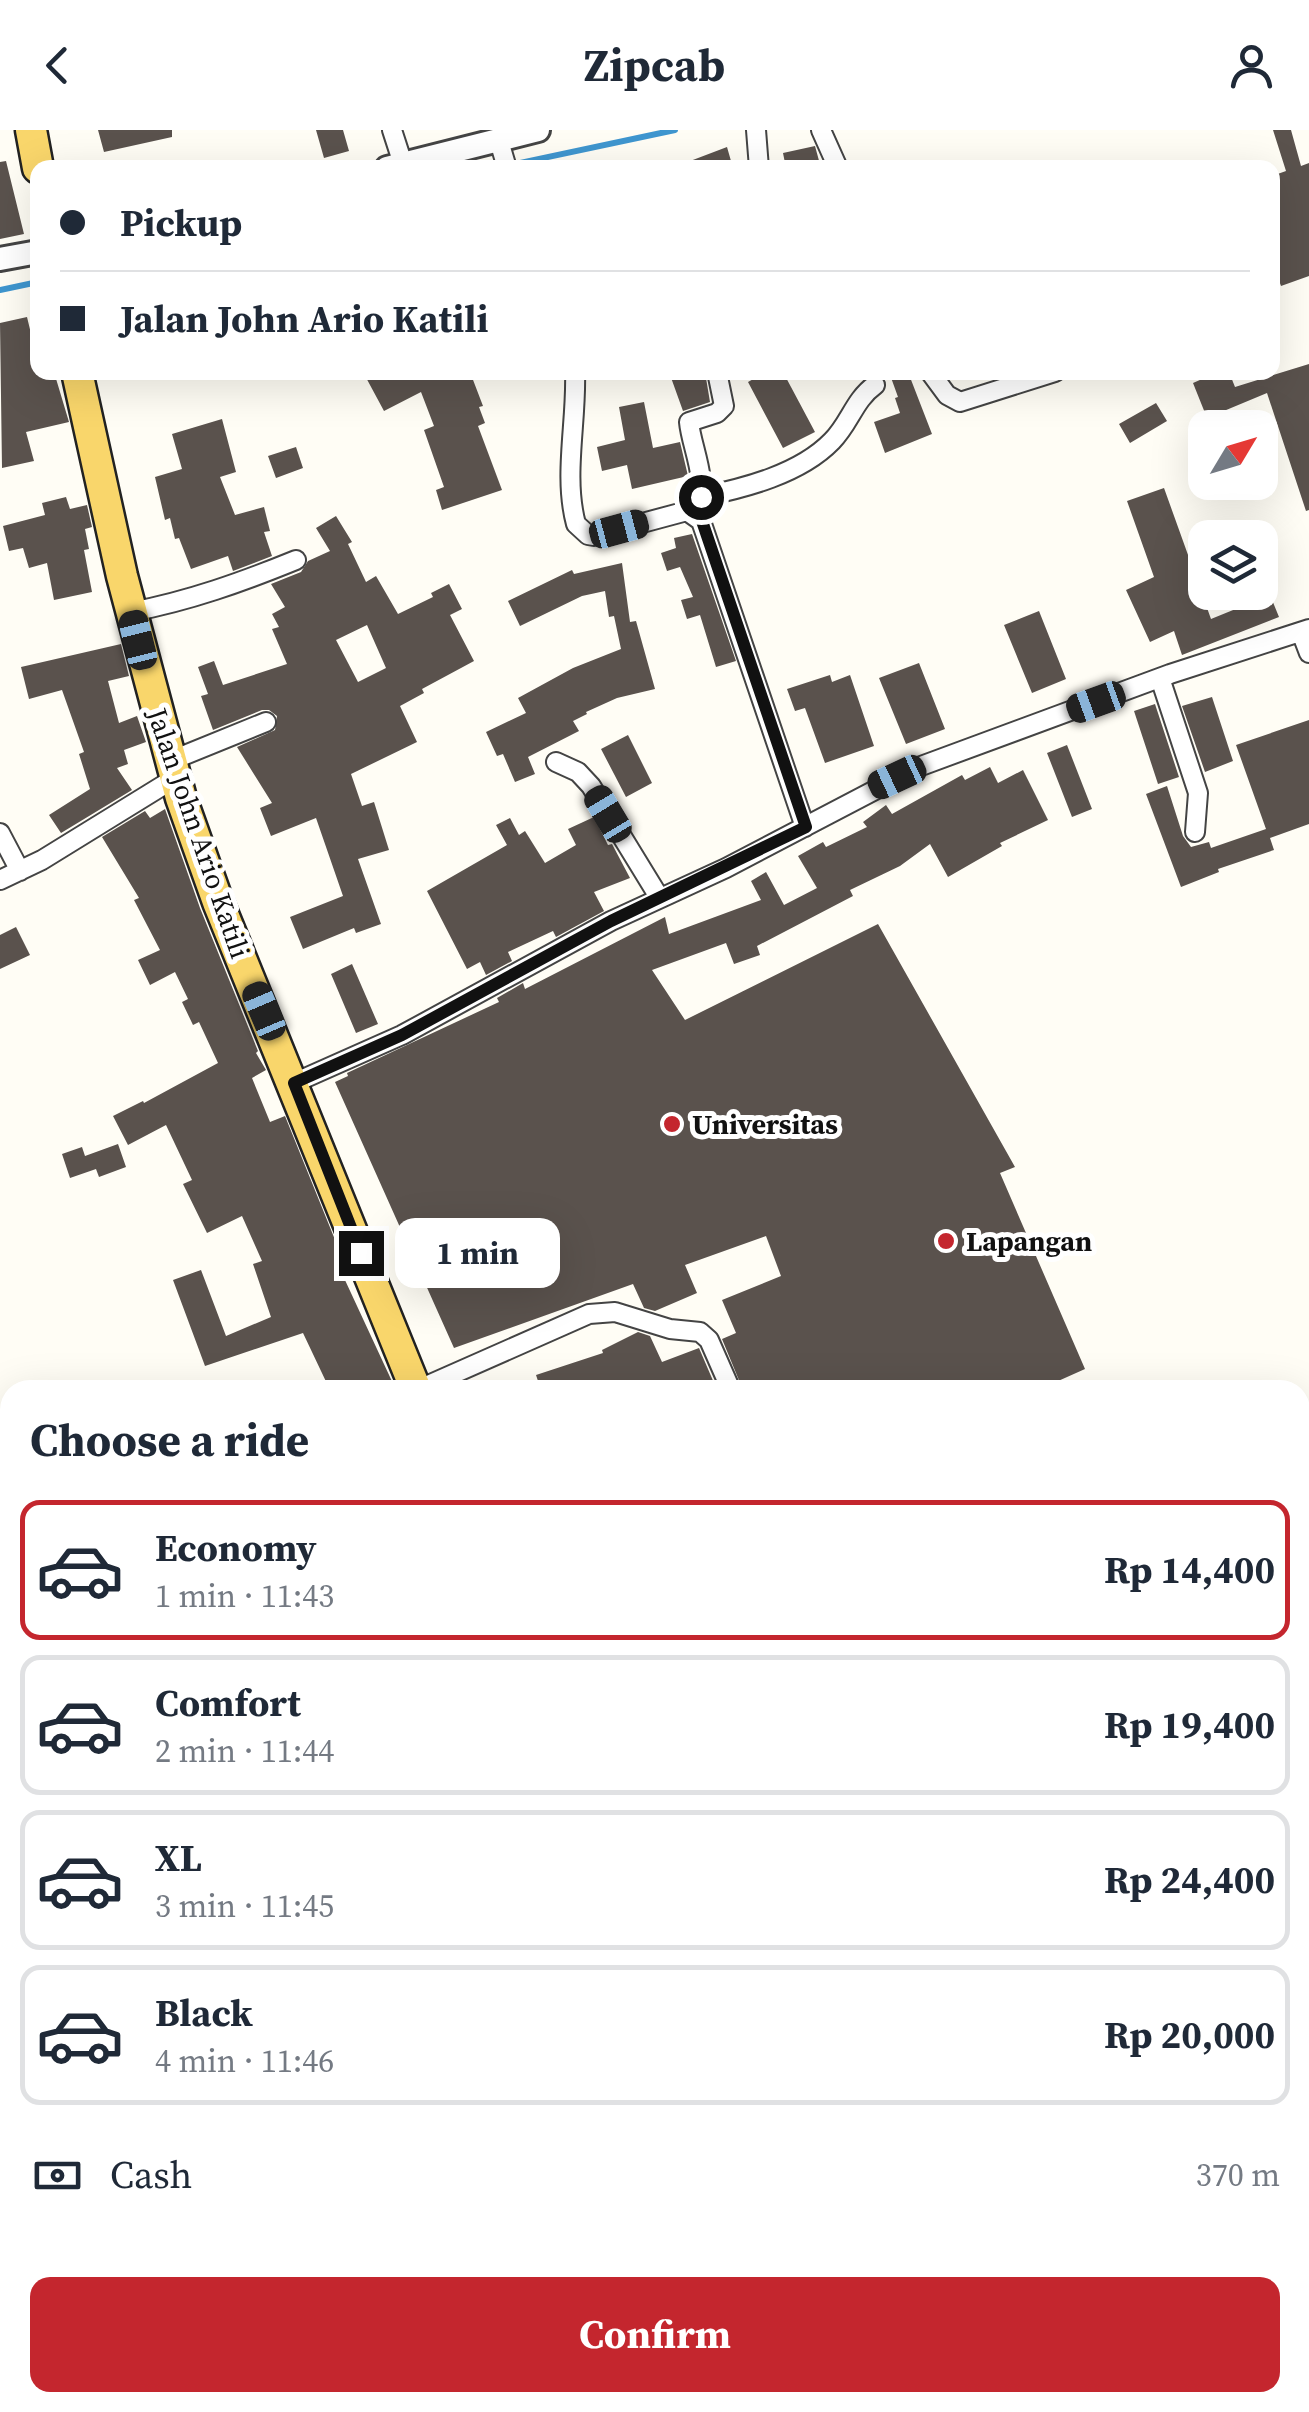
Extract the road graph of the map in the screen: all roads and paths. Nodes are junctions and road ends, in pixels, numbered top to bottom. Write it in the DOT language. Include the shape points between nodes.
graph roads {
  1 [pos="31,130"];
  2 [pos="392,130"];
  3 [pos="537,130"];
  4 [pos="756,130"];
  5 [pos="821,130"];
  6 [pos="503,155"];
  7 [pos="37,160"];
  8 [pos="394,160"];
  9 [pos="454,160"];
  10 [pos="758,160"];
  11 [pos="834,160"];
  12 [pos="30,253"];
  13 [pos="0,259"];
  14 [pos="79,380"];
  15 [pos="575,380"];
  16 [pos="719,380"];
  17 [pos="936,380"];
  18 [pos="1030,380"];
  19 [pos="875,385"];
  20 [pos="697,505"];
  21 [pos="296,560"];
  22 [pos="131,612"];
  23 [pos="1305,630"];
  24 [pos="1309,653"];
  25 [pos="1160,678"];
  26 [pos="266,722"];
  27 [pos="556,762"];
  28 [pos="173,770"];
  29 [pos="806,827"];
  30 [pos="1195,832"];
  31 [pos="0,833"];
  32 [pos="20,871"];
  33 [pos="0,880"];
  34 [pos="659,896"];
  35 [pos="294,1083"];
  36 [pos="412,1380"];
  37 [pos="439,1380"];
  38 [pos="726,1380"];
  1 -- 7 [label="main road"];
  2 -- 8 [label="street"];
  3 -- 6 [label="street"];
  4 -- 10 [label="street"];
  5 -- 11 [label="street"];
  6 -- 9 [label="street"];
  12 -- 13 [label="street"];
  14 -- 22 [label="main road, Jalan John Ario Katili"];
  15 -- 20 [label="street" via="573,496 582,532 594,536"];
  16 -- 20 [label="street" via="724,406 688,422"];
  17 -- 18 [label="street" via="960,402"];
  19 -- 20 [label="street" via="817,452"];
  20 -- 29 [label="street"];
  21 -- 22 [label="street" via="234,586"];
  22 -- 28 [label="main road, Jalan John Ario Katili"];
  23 -- 24 [label="street"];
  23 -- 25 [label="street"];
  25 -- 29 [label="street" via="920,766"];
  25 -- 30 [label="street" via="1198,794"];
  26 -- 28 [label="street"];
  27 -- 34 [label="street" via="591,786"];
  28 -- 32 [label="street"];
  28 -- 35 [label="main road, Jalan John Ario Katili" via="218,902"];
  29 -- 34 [label="street"];
  31 -- 32 [label="street"];
  32 -- 33 [label="street"];
  34 -- 35 [label="street" via="402,1035"];
  35 -- 36 [label="main road, Jalan John Ario Katili"];
  37 -- 38 [label="street" via="602,1312 700,1332"];
}
